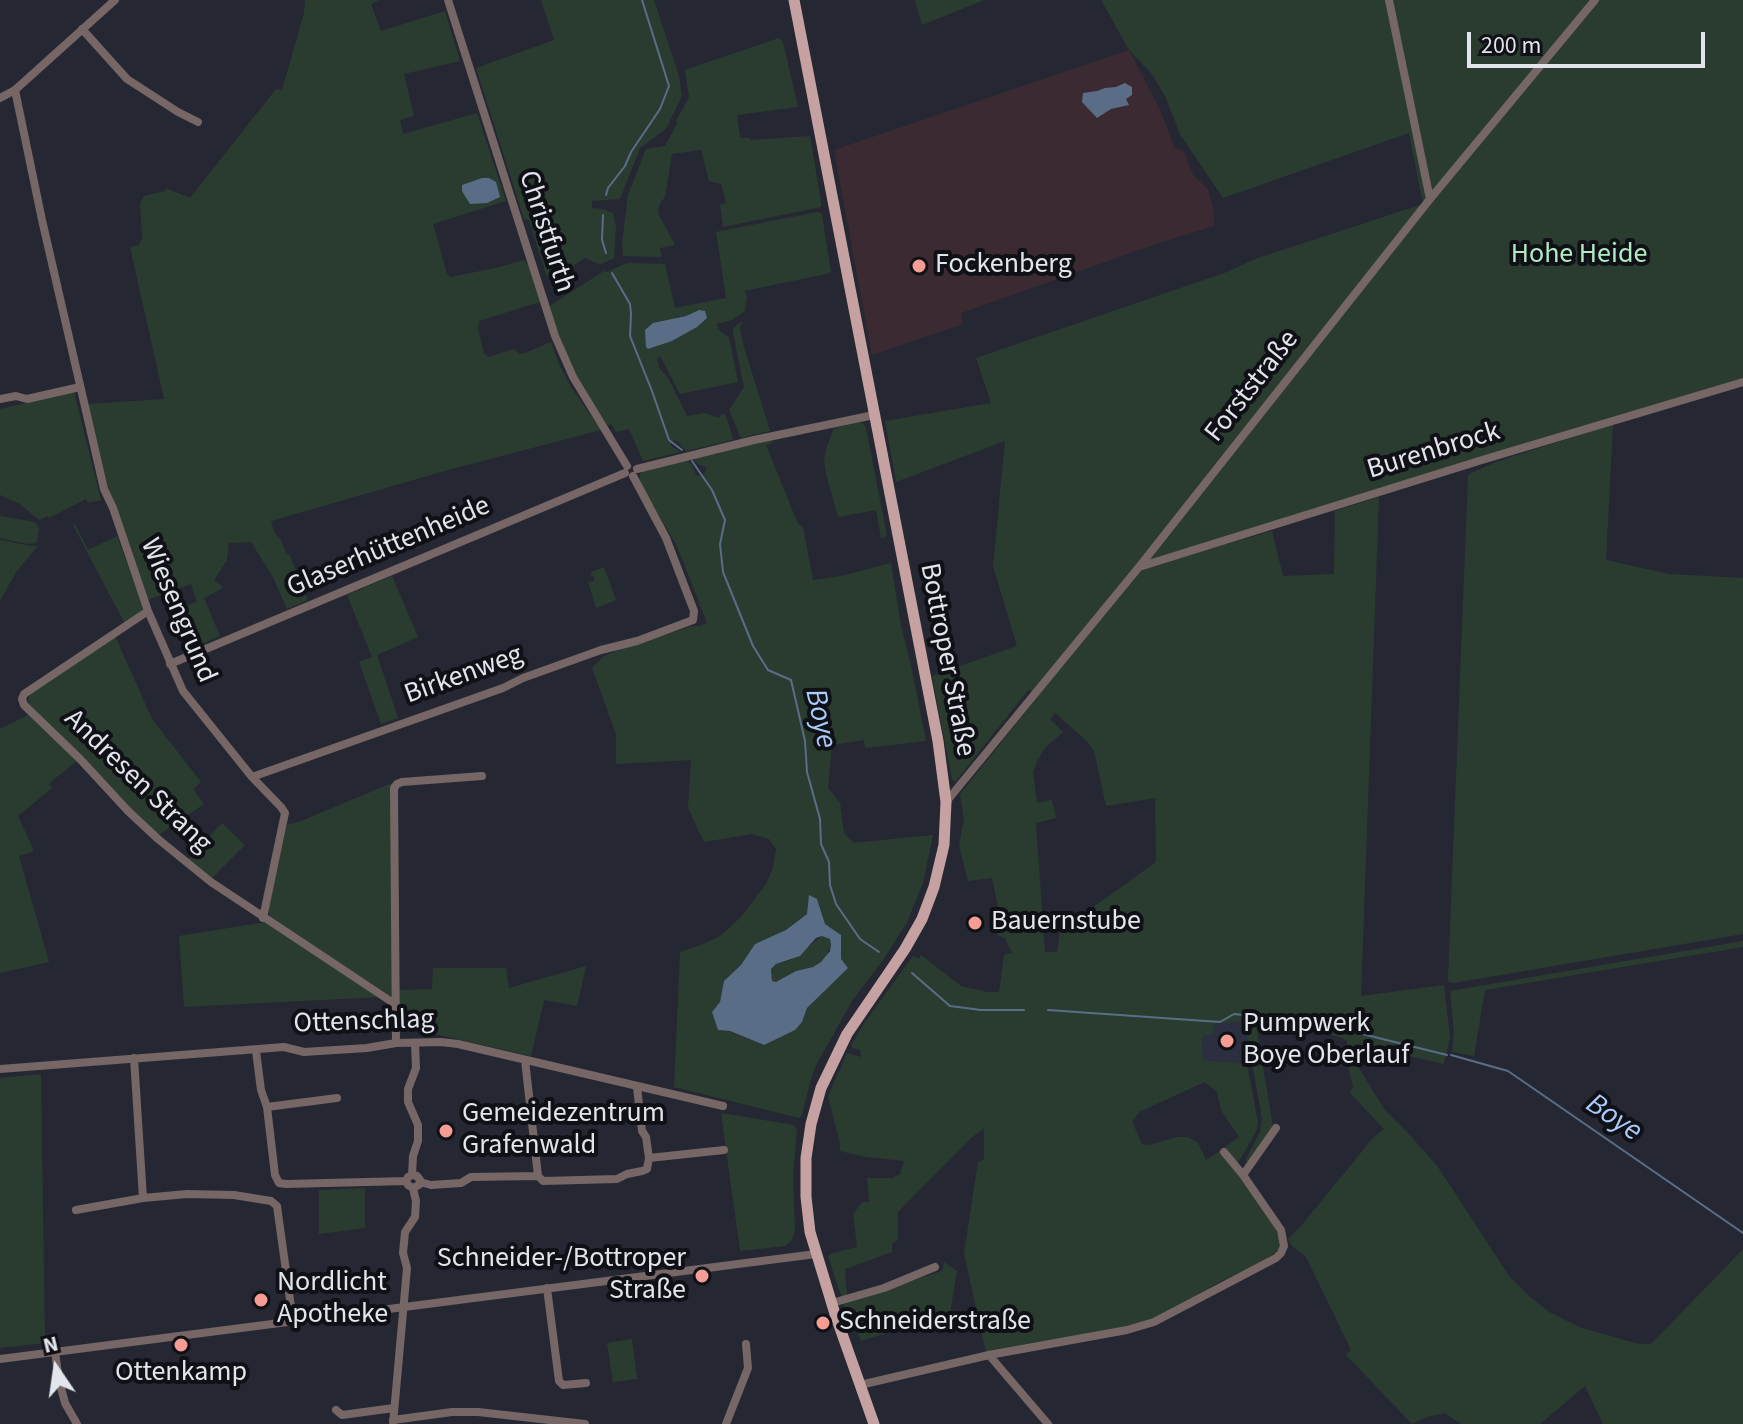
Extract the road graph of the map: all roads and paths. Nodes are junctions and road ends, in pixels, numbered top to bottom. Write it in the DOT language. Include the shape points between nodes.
graph roads {
  1 [pos="115,0"];
  2 [pos="448,0"];
  3 [pos="794,0"];
  4 [pos="1389,0"];
  5 [pos="1595,0"];
  6 [pos="82,29"];
  7 [pos="15,90"];
  8 [pos="0,98"];
  9 [pos="198,122"];
  10 [pos="1430,199"];
  11 [pos="1743,382"];
  12 [pos="80,387"];
  13 [pos="0,399"];
  14 [pos="874,415"];
  15 [pos="630,471"];
  16 [pos="1139,567"];
  17 [pos="148,611"];
  18 [pos="693,620"];
  19 [pos="170,664"];
  20 [pos="482,776"];
  21 [pos="252,777"];
  22 [pos="946,802"];
  23 [pos="263,918"];
  24 [pos="395,1004"];
  25 [pos="396,1043"];
  26 [pos="415,1043"];
  27 [pos="256,1051"];
  28 [pos="134,1058"];
  29 [pos="525,1060"];
  30 [pos="0,1069"];
  31 [pos="637,1087"];
  32 [pos="337,1098"];
  33 [pos="723,1106"];
  34 [pos="267,1107"];
  35 [pos="1276,1128"];
  36 [pos="724,1150"];
  37 [pos="1224,1152"];
  38 [pos="649,1158"];
  39 [pos="1243,1175"];
  40 [pos="538,1176"];
  41 [pos="413,1182"];
  42 [pos="143,1198"];
  43 [pos="76,1210"];
  44 [pos="816,1254"];
  45 [pos="935,1267"];
  46 [pos="547,1288"];
  47 [pos="832,1303"];
  48 [pos="405,1306"];
  49 [pos="293,1321"];
  50 [pos="746,1344"];
  51 [pos="55,1352"];
  52 [pos="989,1355"];
  53 [pos="0,1359"];
  54 [pos="586,1383"];
  55 [pos="860,1385"];
  56 [pos="394,1408"];
  57 [pos="336,1410"];
  58 [pos="393,1422"];
  59 [pos="77,1424"];
  60 [pos="585,1424"];
  61 [pos="726,1424"];
  62 [pos="874,1424"];
  63 [pos="1048,1424"];
  1 -- 6 [label="street"];
  2 -- 15 [label="street, Christfurth" via="555,336 573,377"];
  3 -- 14 [label="main road, Bottroper Straße"];
  4 -- 10 [label="street"];
  5 -- 10 [label="street, Forststraße"];
  6 -- 7 [label="street"];
  6 -- 9 [label="street" via="127,79"];
  7 -- 8 [label="street"];
  7 -- 12 [label="street, Wiesengrund"];
  10 -- 16 [label="street, Forststraße"];
  11 -- 16 [label="street, Burenbrock"];
  12 -- 13 [label="street" via="27,399"];
  12 -- 17 [label="street, Wiesengrund" via="104,489"];
  14 -- 15 [label="street, Glaserhüttenheide"];
  14 -- 22 [label="main road, Bottroper Straße"];
  15 -- 18 [label="street, Christfurth" via="666,538"];
  15 -- 19 [label="street, Glaserhüttenheide"];
  16 -- 22 [label="street, Forststraße"];
  17 -- 19 [label="street, Wiesengrund"];
  17 -- 23 [label="street, Andresen Strang" via="24,694 24,705 158,839"];
  18 -- 21 [label="street, Birkenweg"];
  19 -- 21 [label="street, Wiesengrund" via="183,691"];
  20 -- 24 [label="street" via="395,786"];
  21 -- 23 [label="street, Wiesengrund" via="285,817"];
  22 -- 44 [label="main road, Bottroper Straße" via="944,845 922,919 847,1034 821,1088 805,1177"];
  23 -- 24 [label="street, Andresen Strang"];
  24 -- 25 [label="street"];
  25 -- 26 [label="street, Ottenschlag"];
  25 -- 27 [label="street, Ottenschlag"];
  26 -- 29 [label="street, Ottenschlag" via="458,1044"];
  26 -- 41 [label="street" via="416,1068 408,1089 418,1125"];
  27 -- 28 [label="street, Ottenschlag"];
  27 -- 34 [label="street"];
  28 -- 30 [label="street, Ottenschlag"];
  28 -- 42 [label="street"];
  29 -- 31 [label="street, Ottenschlag"];
  29 -- 40 [label="street"];
  31 -- 33 [label="street, Ottenschlag"];
  31 -- 38 [label="street"];
  32 -- 34 [label="street"];
  34 -- 41 [label="street" via="279,1183"];
  35 -- 39 [label="street"];
  36 -- 38 [label="street"];
  37 -- 39 [label="street"];
  38 -- 40 [label="street" via="645,1170 617,1179 543,1181"];
  39 -- 52 [label="street" via="1281,1230 1284,1246 1276,1258 1154,1322"];
  40 -- 41 [label="street"];
  41 -- 48 [label="street" via="415,1217 405,1232 403,1253"];
  42 -- 43 [label="street"];
  42 -- 49 [label="street" via="234,1195 271,1201 277,1206"];
  44 -- 46 [label="street"];
  44 -- 47 [label="main road, Bottroper Straße"];
  45 -- 47 [label="street"];
  46 -- 48 [label="street"];
  46 -- 54 [label="street" via="559,1381"];
  47 -- 55 [label="main road, Bottroper Straße"];
  48 -- 49 [label="street"];
  48 -- 56 [label="street"];
  49 -- 51 [label="street"];
  50 -- 61 [label="street" via="748,1368"];
  51 -- 53 [label="street"];
  51 -- 59 [label="street" via="65,1403"];
  52 -- 55 [label="street"];
  52 -- 63 [label="street"];
  55 -- 62 [label="main road, Bottroper Straße"];
  56 -- 57 [label="street" via="342,1415"];
  56 -- 58 [label="street"];
  58 -- 60 [label="street" via="478,1412"];
}
